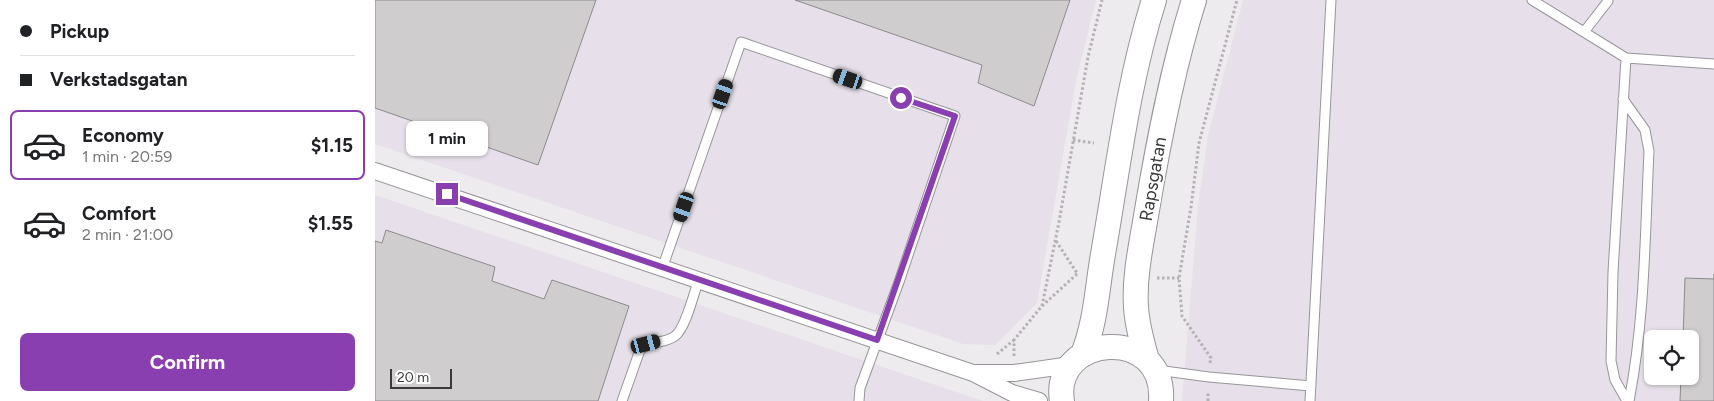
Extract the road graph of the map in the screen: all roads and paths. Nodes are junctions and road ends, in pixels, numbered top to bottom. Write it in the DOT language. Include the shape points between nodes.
graph roads {
  1 [pos="1102,0"];
  2 [pos="1154,0"];
  3 [pos="1194,0"];
  4 [pos="1237,0"];
  5 [pos="1331,0"];
  6 [pos="1532,0"];
  7 [pos="1608,1"];
  8 [pos="1584,32"];
  9 [pos="1626,58"];
  10 [pos="1714,64"];
  11 [pos="1623,99"];
  12 [pos="1073,140"];
  13 [pos="1094,143"];
  14 [pos="375,171"];
  15 [pos="1055,240"];
  16 [pos="663,266"];
  17 [pos="1077,273"];
  18 [pos="699,279"];
  19 [pos="877,340"];
  20 [pos="1077,360"];
  21 [pos="1150,364"];
  22 [pos="973,373"];
  23 [pos="1014,373"];
  24 [pos="1209,377"];
  25 [pos="1311,386"];
  26 [pos="622,401"];
  27 [pos="859,401"];
  28 [pos="1039,401"];
  29 [pos="1062,401"];
  30 [pos="1161,401"];
  31 [pos="1208,401"];
  32 [pos="1310,401"];
  33 [pos="1628,401"];
  1 -- 12 [label="path" via="1087,57"];
  2 -- 20 [label="street, Rapsgatan" via="1140,44 1092,330"];
  3 -- 21 [label="street, Rapsgatan" via="1181,40 1153,174 1136,278 1138,330"];
  4 -- 24 [label="path" via="1199,143 1179,278 1181,316 1211,358"];
  5 -- 25 [label="lane"];
  6 -- 8 [label="lane"];
  7 -- 8 [label="lane"];
  8 -- 9 [label="lane"];
  9 -- 10 [label="lane"];
  9 -- 11 [label="lane"];
  11 -- 33 [label="lane" via="1611,361 1615,380"];
  11 -- 33 [label="lane" via="1645,130 1649,151 1641,310 1636,367"];
  12 -- 13 [label="path"];
  12 -- 15 [label="path"];
  14 -- 16 [label="street"];
  15 -- 17 [label="path"];
  15 -- 23 [label="path" via="1042,306 1014,340"];
  16 -- 18 [label="street"];
  16 -- 19 [label="lane" via="741,42 955,116"];
  18 -- 19 [label="street"];
  18 -- 26 [label="lane" via="682,328 675,337 646,344 640,350"];
  19 -- 22 [label="street"];
  19 -- 27 [label="lane" via="860,388"];
  20 -- 21 [label="street" via="1104,346 1127,347"];
  20 -- 23 [label="street"];
  20 -- 29 [label="street, Rapsgatan" via="1063,379"];
  21 -- 24 [label="lane"];
  21 -- 30 [label="street, Rapsgatan" via="1162,390"];
  22 -- 23 [label="street"];
  22 -- 28 [label="street" via="1012,393"];
  24 -- 25 [label="lane"];
  24 -- 31 [label="path"];
  25 -- 32 [label="lane"];
}
